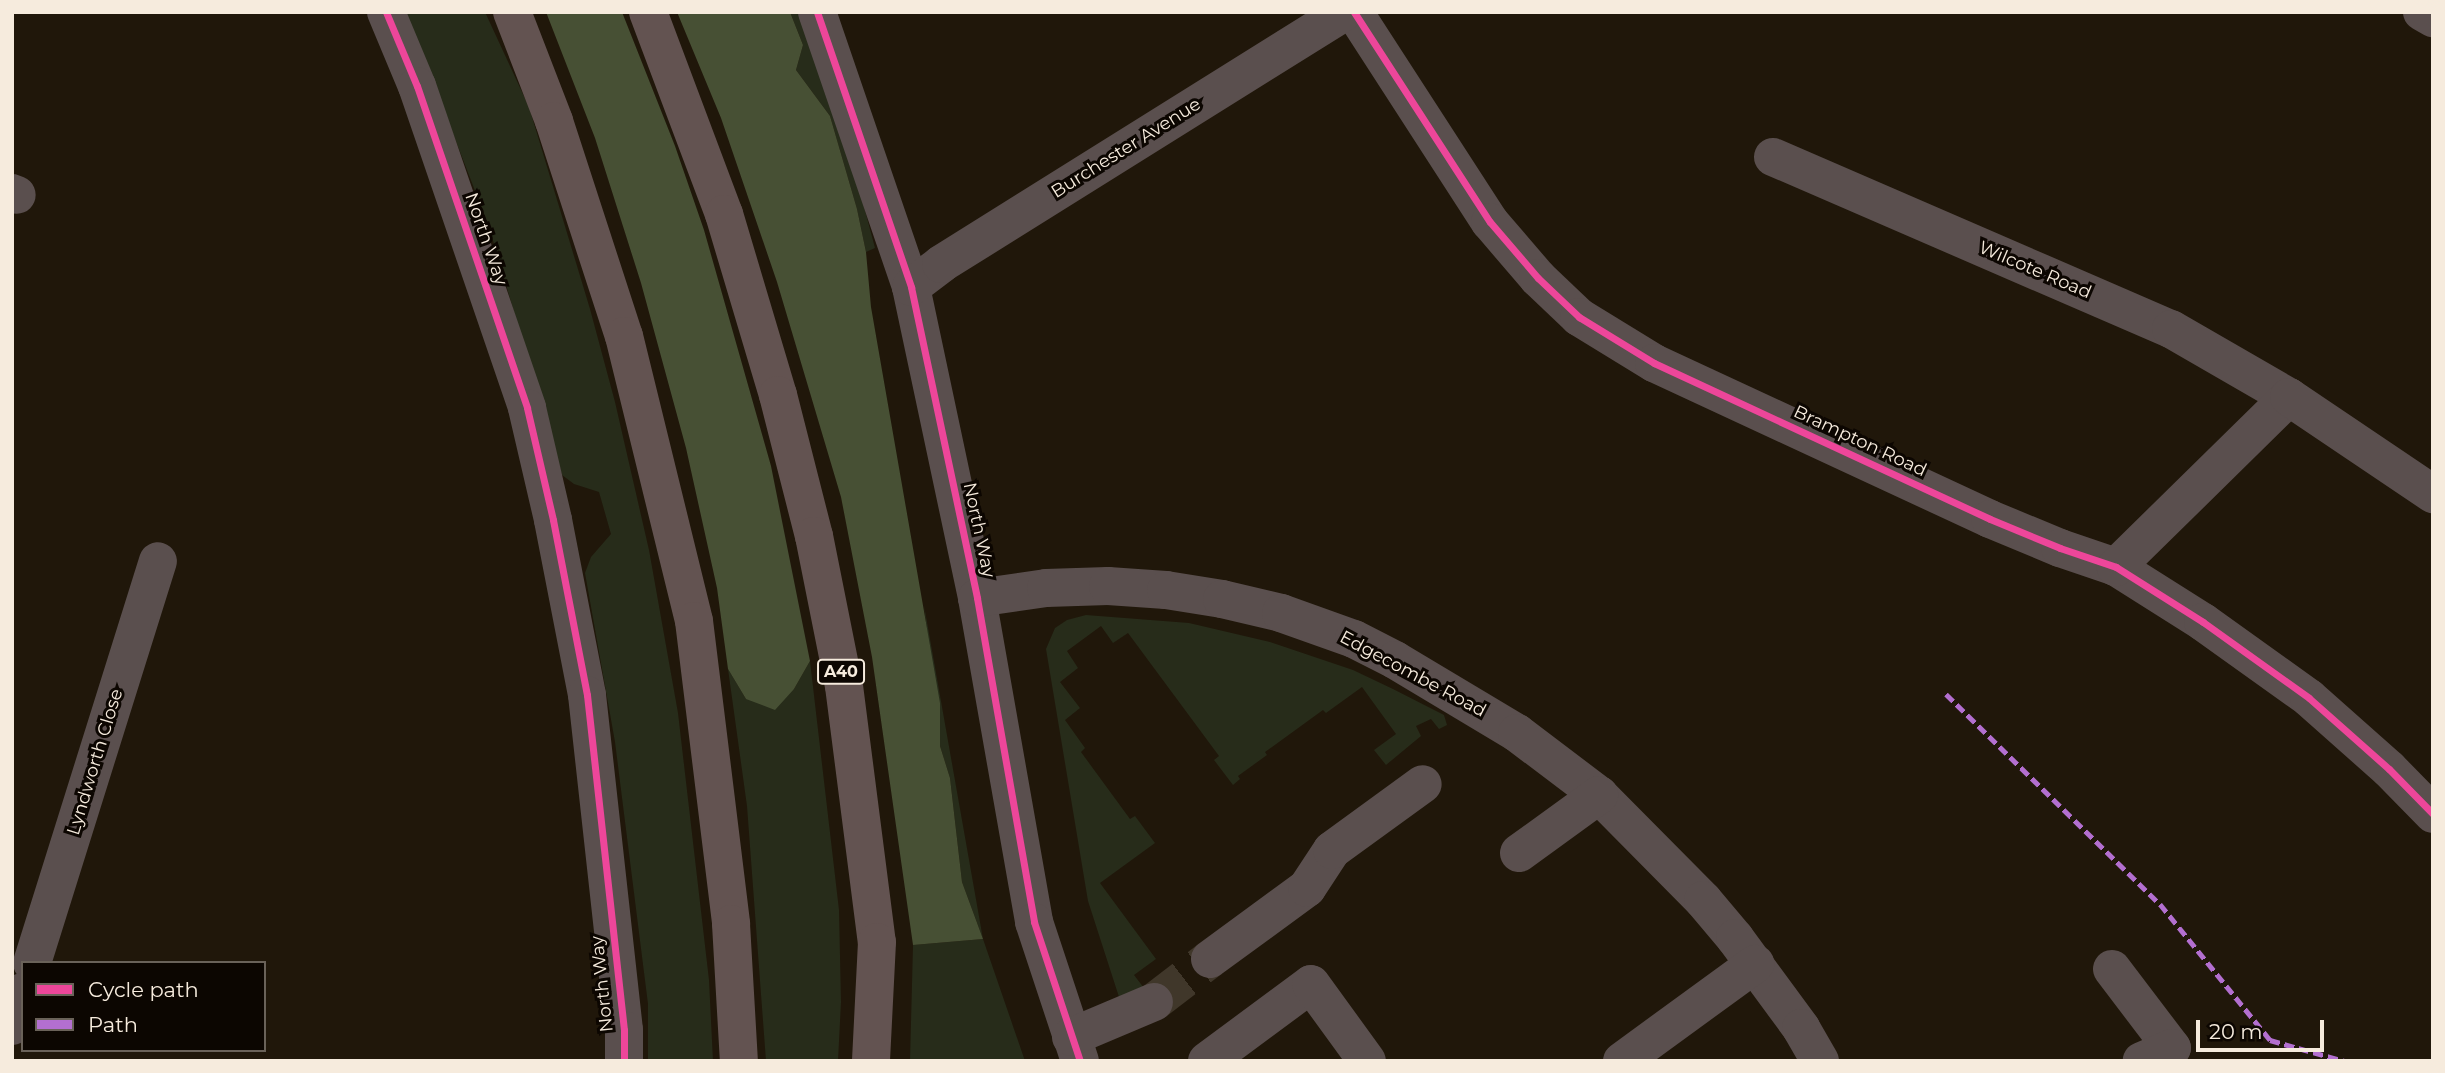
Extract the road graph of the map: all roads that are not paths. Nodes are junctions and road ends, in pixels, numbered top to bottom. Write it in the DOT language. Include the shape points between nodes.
graph roads {
  1 [pos="386,12"];
  2 [pos="512,12"];
  3 [pos="648,12"];
  4 [pos="817,12"];
  5 [pos="1344,12"];
  6 [pos="1354,12"];
  7 [pos="2422,12"];
  8 [pos="2433,18"];
  9 [pos="1773,157"];
  10 [pos="911,287"];
  11 [pos="2289,397"];
  12 [pos="2433,494"];
  13 [pos="158,561"];
  14 [pos="2116,567"];
  15 [pos="977,598"];
  16 [pos="1423,784"];
  17 [pos="1599,795"];
  18 [pos="2433,814"];
  19 [pos="1519,853"];
  20 [pos="1210,959"];
  21 [pos="33,961"];
  22 [pos="1755,964"];
  23 [pos="2112,969"];
  24 [pos="21,998"];
  25 [pos="1154,1002"];
  26 [pos="12,1026"];
  27 [pos="1076,1049"];
  28 [pos="624,1061"];
  29 [pos="738,1061"];
  30 [pos="871,1061"];
  31 [pos="1207,1061"];
  32 [pos="1367,1061"];
  33 [pos="1622,1061"];
  34 [pos="1820,1061"];
  35 [pos="2142,1061"];
  1 -- 28 [label="street, North Way" via="417,86 527,408 554,520 587,695"];
  2 -- 29 [label="highway" via="554,121 624,336 694,621 732,923"];
  3 -- 30 [label="highway, A40" via="724,214 814,536 844,686 877,942"];
  4 -- 10 [label="street, North Way"];
  5 -- 10 [label="street, Burchester Avenue"];
  6 -- 14 [label="street, Brampton Road" via="1490,222 1579,317 1654,363 1990,519"];
  7 -- 8 [label="street"];
  9 -- 11 [label="street, Wilcote Road" via="2171,329"];
  10 -- 15 [label="street, North Way"];
  11 -- 12 [label="street, Wilcote Road"];
  11 -- 14 [label="street"];
  13 -- 21 [label="street, Lyndworth Close"];
  14 -- 18 [label="street, Brampton Road" via="2309,698"];
  15 -- 17 [label="street, Edgecombe Road" via="1059,588 1166,590 1222,599 1315,624 1395,660 1482,710"];
  15 -- 27 [label="street, North Way" via="1034,922"];
  16 -- 20 [label="street" via="1332,850 1307,888"];
  17 -- 19 [label="street"];
  17 -- 22 [label="street, Edgecombe Road" via="1703,900"];
  22 -- 33 [label="street"];
  22 -- 34 [label="street, Edgecombe Road"];
  23 -- 35 [label="street" via="2172,1048"];
  24 -- 26 [label="street"];
  25 -- 27 [label="street"];
  31 -- 32 [label="street" via="1311,984"];
}
